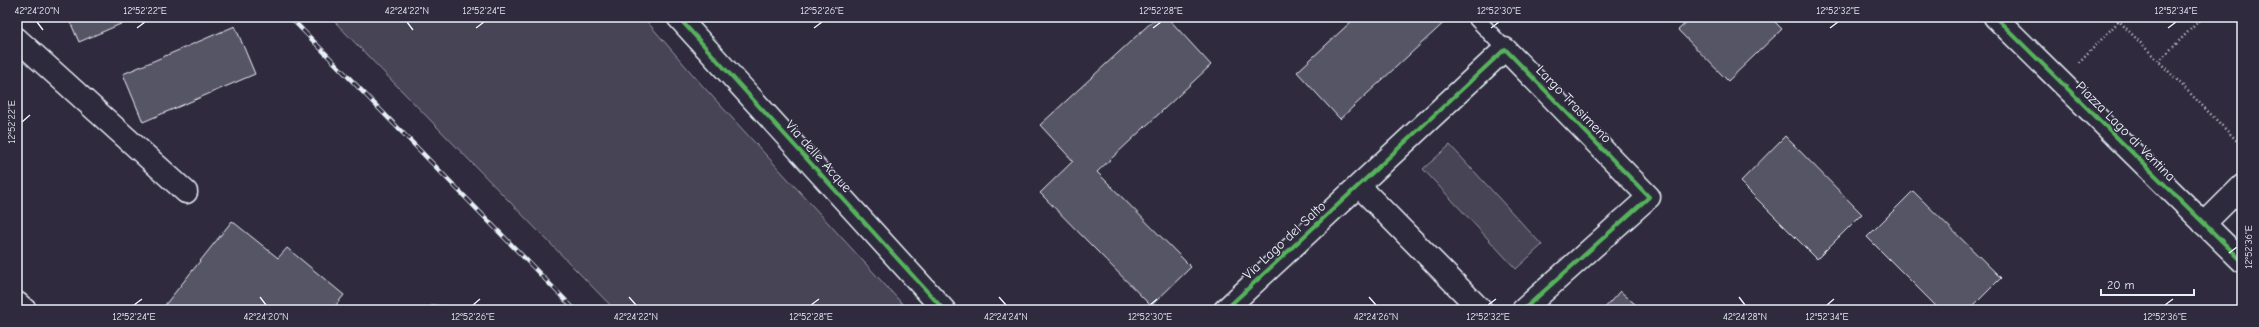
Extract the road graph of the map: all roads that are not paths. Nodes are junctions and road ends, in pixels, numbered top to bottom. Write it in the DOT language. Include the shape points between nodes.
graph roads {
  1 [pos="678,17"];
  2 [pos="1475,17"];
  3 [pos="1995,17"];
  4 [pos="17,39"];
  5 [pos="1505,49"];
  6 [pos="1359,186"];
  7 [pos="2242,186"];
  8 [pos="186,192"];
  9 [pos="2204,224"];
  10 [pos="2242,261"];
  11 [pos="17,303"];
  12 [pos="25,310"];
  13 [pos="944,310"];
  14 [pos="1225,310"];
  15 [pos="1481,310"];
  16 [pos="1523,310"];
  1 -- 13 [label="street, Via delle Acque"];
  2 -- 5 [label="lane"];
  3 -- 9 [label="street, Piazza Lago di Ventina"];
  4 -- 8 [label="street"];
  5 -- 6 [label="street"];
  5 -- 16 [label="street, Largo Trasimeno" via="1649,197"];
  6 -- 14 [label="street, Via Lago del Salto"];
  6 -- 15 [label="street"];
  7 -- 9 [label="street"];
  9 -- 10 [label="street, Piazza Lago di Ventina"];
  11 -- 12 [label="street"];
}
